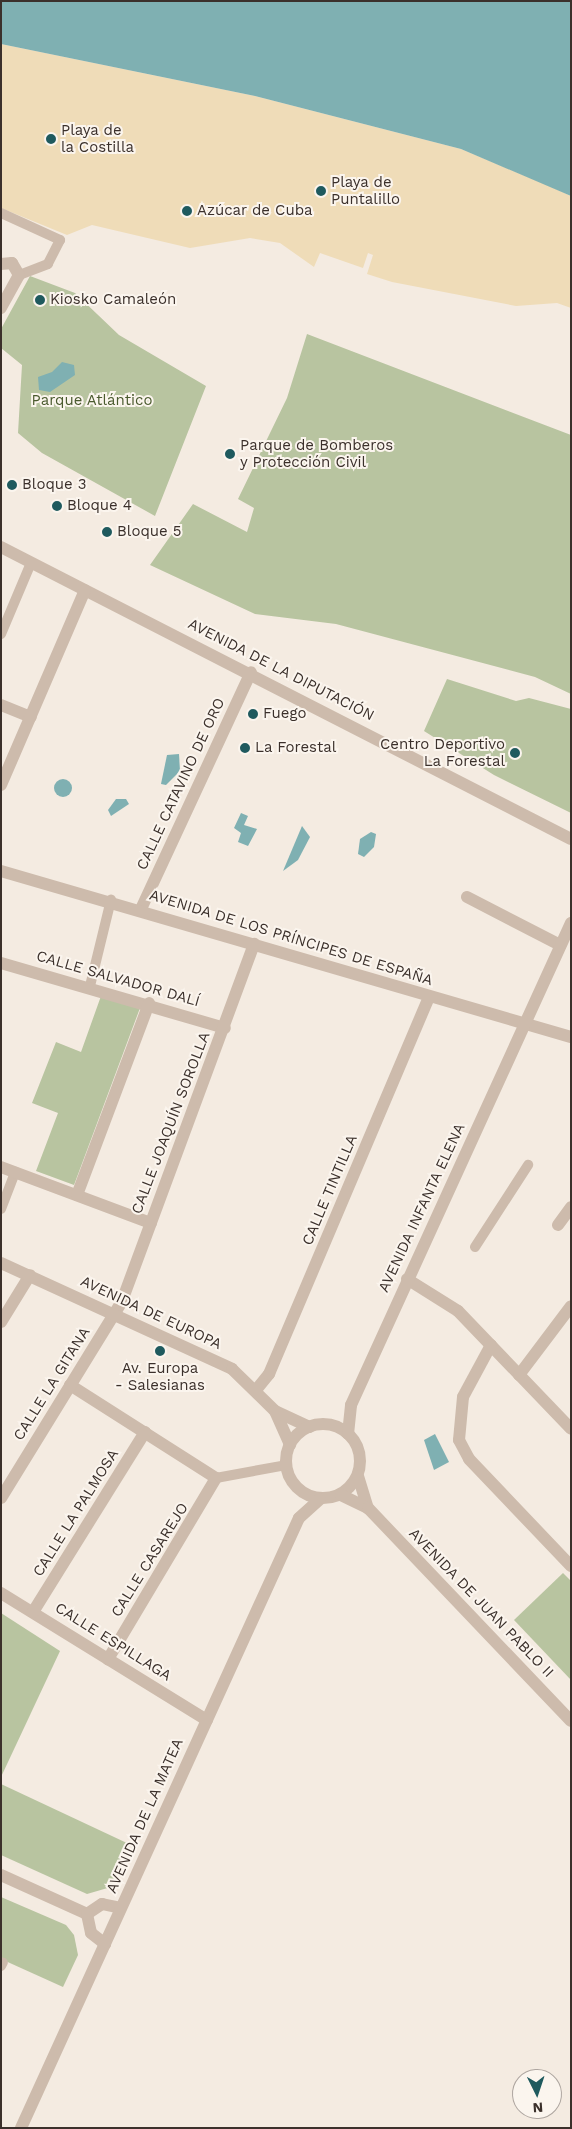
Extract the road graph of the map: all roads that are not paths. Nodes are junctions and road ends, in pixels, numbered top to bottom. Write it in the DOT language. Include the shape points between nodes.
graph roads {
  1 [pos="1,213"];
  2 [pos="1,264"];
  3 [pos="19,275"];
  4 [pos="1,308"];
  5 [pos="1,547"];
  6 [pos="32,563"];
  7 [pos="85,590"];
  8 [pos="1,634"];
  9 [pos="251,672"];
  10 [pos="1,705"];
  11 [pos="31,717"];
  12 [pos="1,785"];
  13 [pos="571,839"];
  14 [pos="1,871"];
  15 [pos="467,897"];
  16 [pos="111,900"];
  17 [pos="141,908"];
  18 [pos="571,923"];
  19 [pos="254,944"];
  20 [pos="560,945"];
  21 [pos="1,963"];
  22 [pos="90,986"];
  23 [pos="428,999"];
  24 [pos="148,1003"];
  25 [pos="522,1025"];
  26 [pos="224,1028"];
  27 [pos="571,1038"];
  28 [pos="528,1165"];
  29 [pos="1,1166"];
  30 [pos="15,1172"];
  31 [pos="77,1195"];
  32 [pos="571,1207"];
  33 [pos="1,1209"];
  34 [pos="150,1223"];
  35 [pos="558,1226"];
  36 [pos="475,1247"];
  37 [pos="1,1263"];
  38 [pos="30,1275"];
  39 [pos="407,1279"];
  40 [pos="571,1306"];
  41 [pos="115,1312"];
  42 [pos="1,1322"];
  43 [pos="491,1345"];
  44 [pos="519,1375"];
  45 [pos="70,1385"];
  46 [pos="256,1390"];
  47 [pos="351,1405"];
  48 [pos="275,1411"];
  49 [pos="329,1424"];
  50 [pos="310,1426"];
  51 [pos="571,1429"];
  52 [pos="145,1432"];
  53 [pos="348,1434"];
  54 [pos="290,1445"];
  55 [pos="286,1465"];
  56 [pos="358,1476"];
  57 [pos="216,1478"];
  58 [pos="299,1490"];
  59 [pos="341,1495"];
  60 [pos="1,1498"];
  61 [pos="320,1499"];
  62 [pos="368,1508"];
  63 [pos="299,1518"];
  64 [pos="571,1566"];
  65 [pos="1,1592"];
  66 [pos="33,1612"];
  67 [pos="108,1658"];
  68 [pos="207,1720"];
  69 [pos="571,1721"];
  70 [pos="1,1875"];
  71 [pos="121,1908"];
  72 [pos="87,1914"];
  73 [pos="105,1944"];
  74 [pos="21,2128"];
  1 -- 3 [label="street" via="60,240 48,264"];
  2 -- 3 [label="street" via="12,263"];
  3 -- 4 [label="street"];
  5 -- 6 [label="street, AVENIDA DE LA DIPUTACIÓN"];
  6 -- 7 [label="street, AVENIDA DE LA DIPUTACIÓN"];
  6 -- 8 [label="street"];
  7 -- 9 [label="street, AVENIDA DE LA DIPUTACIÓN"];
  7 -- 11 [label="street"];
  9 -- 13 [label="street, AVENIDA DE LA DIPUTACIÓN"];
  9 -- 17 [label="street, CALLE CATAVINO DE ORO"];
  10 -- 11 [label="street"];
  11 -- 12 [label="street"];
  14 -- 16 [label="street, AVENIDA DE LOS PRÍNCIPES DE ESPAÑA"];
  15 -- 20 [label="street"];
  16 -- 17 [label="street, AVENIDA DE LOS PRÍNCIPES DE ESPAÑA"];
  16 -- 22 [label="street"];
  17 -- 19 [label="street, AVENIDA DE LOS PRÍNCIPES DE ESPAÑA"];
  18 -- 20 [label="street, AVENIDA INFANTA ELENA"];
  19 -- 23 [label="street, AVENIDA DE LOS PRÍNCIPES DE ESPAÑA"];
  19 -- 26 [label="street, CALLE JOAQUÍN SOROLLA"];
  20 -- 25 [label="street, AVENIDA INFANTA ELENA"];
  21 -- 22 [label="street, CALLE SALVADOR DALÍ"];
  22 -- 24 [label="street, CALLE SALVADOR DALÍ"];
  23 -- 25 [label="street, AVENIDA DE LOS PRÍNCIPES DE ESPAÑA"];
  23 -- 46 [label="street, CALLE TINTILLA" via="269,1374"];
  24 -- 26 [label="street, CALLE SALVADOR DALÍ"];
  24 -- 31 [label="street"];
  25 -- 27 [label="street, AVENIDA DE LOS PRÍNCIPES DE ESPAÑA"];
  25 -- 39 [label="street, AVENIDA INFANTA ELENA"];
  26 -- 34 [label="street, CALLE JOAQUÍN SOROLLA"];
  28 -- 36 [label="street"];
  29 -- 30 [label="street"];
  30 -- 31 [label="street"];
  30 -- 33 [label="street"];
  31 -- 34 [label="street"];
  32 -- 35 [label="street"];
  34 -- 41 [label="street, CALLE JOAQUÍN SOROLLA"];
  37 -- 38 [label="street, AVENIDA DE EUROPA"];
  38 -- 41 [label="street, AVENIDA DE EUROPA"];
  38 -- 42 [label="street"];
  39 -- 43 [label="street" via="458,1311"];
  39 -- 47 [label="street, AVENIDA INFANTA ELENA"];
  40 -- 44 [label="street"];
  41 -- 45 [label="street, CALLE LA GITANA"];
  41 -- 46 [label="street, AVENIDA DE EUROPA" via="232,1369"];
  43 -- 44 [label="street"];
  43 -- 64 [label="street" via="463,1396 459,1440 469,1459"];
  44 -- 51 [label="street"];
  45 -- 52 [label="street"];
  45 -- 60 [label="street, CALLE LA GITANA"];
  46 -- 48 [label="street, AVENIDA DE EUROPA"];
  47 -- 49 [label="street, AVENIDA INFANTA ELENA"];
  47 -- 53 [label="street, AVENIDA INFANTA ELENA"];
  48 -- 50 [label="street, AVENIDA DE EUROPA"];
  48 -- 54 [label="street, AVENIDA DE EUROPA"];
  49 -- 50 [label="street"];
  49 -- 53 [label="street"];
  50 -- 54 [label="street"];
  52 -- 57 [label="street"];
  52 -- 66 [label="street, CALLE LA PALMOSA"];
  53 -- 56 [label="street" via="360,1453"];
  54 -- 55 [label="street"];
  55 -- 57 [label="street"];
  55 -- 58 [label="street"];
  56 -- 59 [label="street"];
  56 -- 62 [label="street, AVENIDA DE JUAN PABLO II"];
  57 -- 67 [label="street, CALLE CASAREJO"];
  58 -- 61 [label="street"];
  58 -- 63 [label="street, AVENIDA DE LA MATEA"];
  59 -- 61 [label="street"];
  59 -- 62 [label="street, AVENIDA DE JUAN PABLO II"];
  61 -- 63 [label="street, AVENIDA DE LA MATEA"];
  62 -- 69 [label="street, AVENIDA DE JUAN PABLO II"];
  63 -- 68 [label="street, AVENIDA DE LA MATEA"];
  65 -- 66 [label="street, CALLE ESPILLAGA"];
  66 -- 67 [label="street, CALLE ESPILLAGA"];
  67 -- 68 [label="street, CALLE ESPILLAGA"];
  68 -- 71 [label="street, AVENIDA DE LA MATEA"];
  70 -- 72 [label="street"];
  71 -- 72 [label="street" via="102,1904"];
  71 -- 73 [label="street, AVENIDA DE LA MATEA"];
  72 -- 73 [label="street" via="91,1933"];
  73 -- 74 [label="street, AVENIDA DE LA MATEA"];
}
